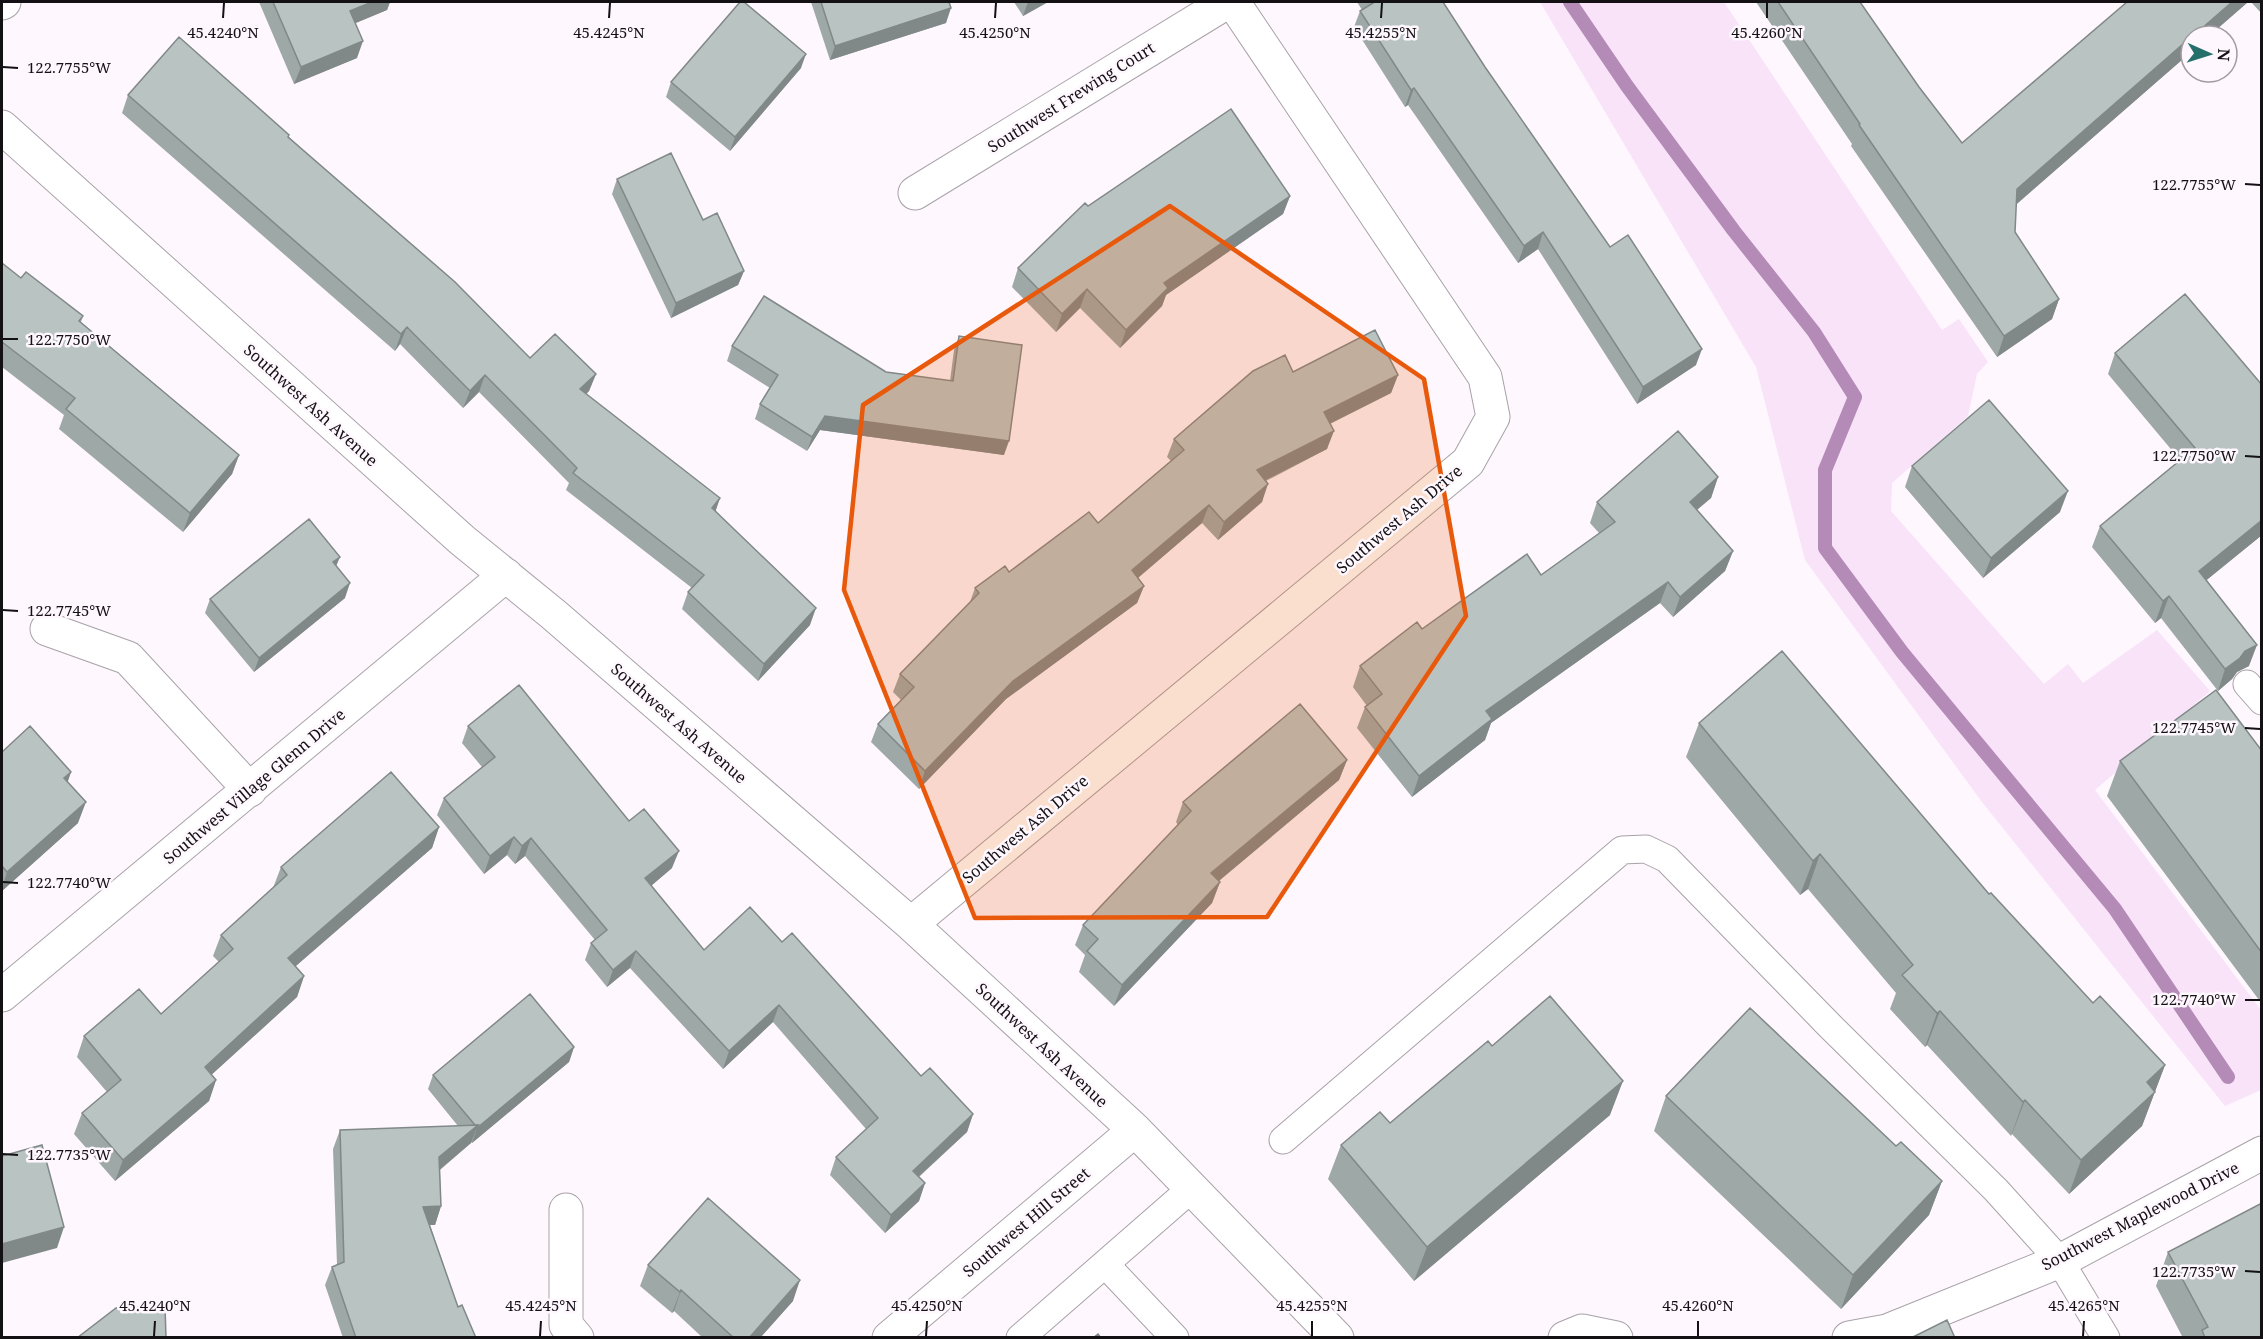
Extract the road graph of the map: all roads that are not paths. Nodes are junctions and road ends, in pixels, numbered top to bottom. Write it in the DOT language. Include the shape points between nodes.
graph roads {
  1 [pos="1227,2"];
  2 [pos="1233,2"];
  3 [pos="2,128"];
  4 [pos="915,193"];
  5 [pos="506,575"];
  6 [pos="47,629"];
  7 [pos="250,790"];
  8 [pos="911,924"];
  9 [pos="2,995"];
  10 [pos="1135,1130"];
  11 [pos="1282,1140"];
  12 [pos="2262,1153"];
  13 [pos="1192,1188"];
  14 [pos="566,1210"];
  15 [pos="2060,1261"];
  16 [pos="1105,1264"];
  17 [pos="2101,1336"];
  18 [pos="577,1338"];
  19 [pos="889,1338"];
  20 [pos="1020,1338"];
  21 [pos="1175,1338"];
  22 [pos="1337,1338"];
  23 [pos="1565,1338"];
  24 [pos="1616,1338"];
  25 [pos="1849,1338"];
  1 -- 4 [label="street, Southwest Frewing Court"];
  2 -- 8 [label="street, Southwest Ash Drive" via="1485,377 1492,417 1468,462"];
  3 -- 5 [label="street, Southwest Ash Avenue" via="462,540"];
  5 -- 7 [label="street, Southwest Village Glenn Drive"];
  5 -- 8 [label="street, Southwest Ash Avenue"];
  6 -- 7 [label="street" via="128,658"];
  7 -- 9 [label="street, Southwest Village Glenn Drive"];
  8 -- 10 [label="street, Southwest Ash Avenue"];
  10 -- 13 [label="street, Southwest Ash Avenue"];
  10 -- 19 [label="street, Southwest Hill Street"];
  11 -- 15 [label="lane" via="1622,850 1646,849 1667,859 1996,1190"];
  12 -- 15 [label="street, Southwest Maplewood Drive"];
  13 -- 16 [label="lane"];
  13 -- 22 [label="street, Southwest Ash Avenue"];
  14 -- 18 [label="street" via="566,1325"];
  15 -- 17 [label="lane"];
  15 -- 25 [label="street, Southwest Maplewood Drive" via="1887,1331"];
  16 -- 20 [label="lane"];
  16 -- 21 [label="lane"];
  23 -- 24 [label="street" via="1582,1331"];
}
